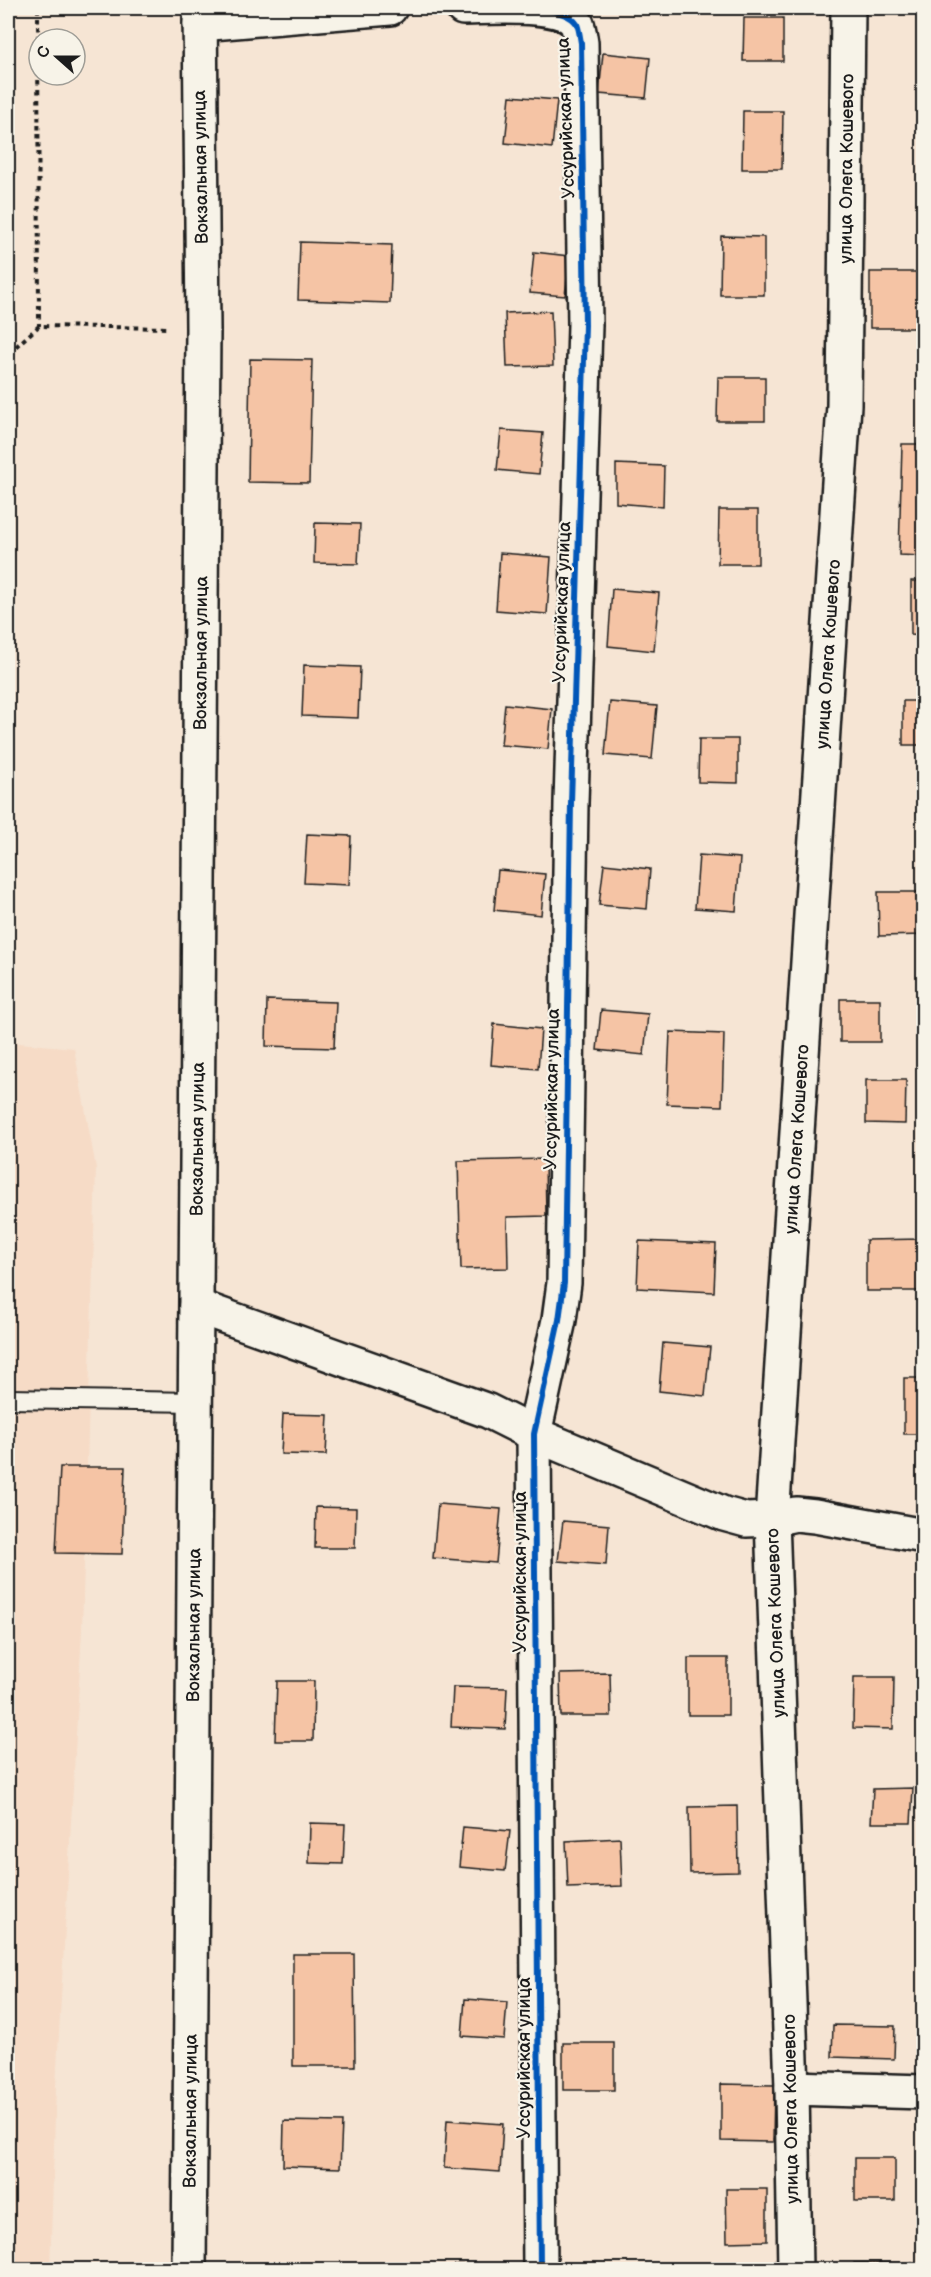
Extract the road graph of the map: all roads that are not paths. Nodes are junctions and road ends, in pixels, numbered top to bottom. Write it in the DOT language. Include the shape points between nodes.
graph roads {
  1 [pos="390,8"];
  2 [pos="463,8"];
  3 [pos="848,8"];
  4 [pos="200,16"];
  5 [pos="196,1306"];
  6 [pos="8,1400"];
  7 [pos="197,1402"];
  8 [pos="534,1434"];
  9 [pos="772,1519"];
  10 [pos="924,1536"];
  11 [pos="792,2088"];
  12 [pos="924,2092"];
  13 [pos="189,2270"];
  14 [pos="540,2270"];
  15 [pos="795,2270"];
  1 -- 4 [label="street"];
  2 -- 8 [label="street, Уссурийская улица" via="544,9 566,14 577,24 581,43 585,325 571,803 564,1282"];
  3 -- 9 [label="street, улица Олега Кошевого" via="844,405"];
  4 -- 5 [label="street, Вокзальная улица" via="203,329"];
  5 -- 7 [label="street, Вокзальная улица"];
  5 -- 8 [label="street" via="488,1411"];
  6 -- 7 [label="lane"];
  7 -- 13 [label="street, Вокзальная улица"];
  8 -- 9 [label="street" via="724,1514 746,1520"];
  8 -- 14 [label="street, Уссурийская улица"];
  9 -- 10 [label="street" via="796,1514 815,1516"];
  9 -- 11 [label="street, улица Олега Кошевого"];
  11 -- 12 [label="street"];
  11 -- 15 [label="street, улица Олега Кошевого"];
}
